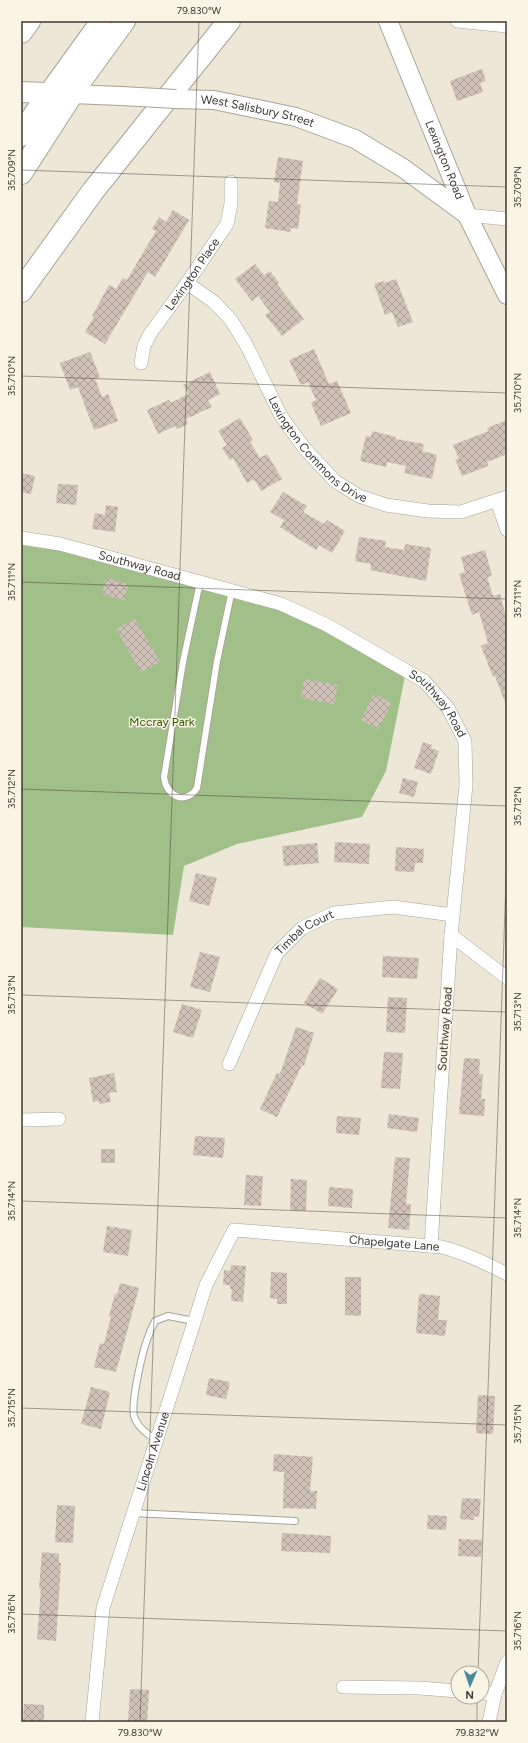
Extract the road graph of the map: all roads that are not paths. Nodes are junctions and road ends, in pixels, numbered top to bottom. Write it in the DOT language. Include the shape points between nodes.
graph roads {
  1 [pos="29,21"];
  2 [pos="101,21"];
  3 [pos="125,21"];
  4 [pos="229,21"];
  5 [pos="388,21"];
  6 [pos="457,21"];
  7 [pos="507,26"];
  8 [pos="21,32"];
  9 [pos="21,92"];
  10 [pos="49,93"];
  11 [pos="72,94"];
  12 [pos="21,135"];
  13 [pos="21,173"];
  14 [pos="231,182"];
  15 [pos="467,215"];
  16 [pos="507,219"];
  17 [pos="188,283"];
  18 [pos="21,291"];
  19 [pos="507,295"];
  20 [pos="141,363"];
  21 [pos="502,499"];
  22 [pos="507,530"];
  23 [pos="21,538"];
  24 [pos="200,582"];
  25 [pos="232,590"];
  26 [pos="454,915"];
  27 [pos="451,935"];
  28 [pos="507,978"];
  29 [pos="229,1064"];
  30 [pos="59,1119"];
  31 [pos="21,1120"];
  32 [pos="276,1234"];
  33 [pos="431,1246"];
  34 [pos="507,1274"];
  35 [pos="194,1321"];
  36 [pos="157,1440"];
  37 [pos="133,1513"];
  38 [pos="294,1521"];
  39 [pos="507,1662"];
  40 [pos="343,1687"];
  41 [pos="450,1690"];
  42 [pos="490,1691"];
  43 [pos="488,1705"];
  44 [pos="92,1722"];
  45 [pos="489,1722"];
  1 -- 8 [label="highway"];
  2 -- 10 [label="main road"];
  3 -- 11 [label="main road"];
  4 -- 18 [label="highway" via="93,191"];
  5 -- 15 [label="main road, Lexington Road"];
  6 -- 7 [label="street"];
  9 -- 10 [label="main road, West Salisbury Street"];
  10 -- 11 [label="main road, West Salisbury Street"];
  10 -- 12 [label="highway"];
  11 -- 13 [label="highway"];
  11 -- 15 [label="main road, West Salisbury Street, bridge" via="214,100 296,116 355,139 403,168"];
  14 -- 17 [label="street, Lexington Place" via="231,204 227,224"];
  15 -- 16 [label="street"];
  15 -- 19 [label="main road, Lexington Road"];
  17 -- 20 [label="street, Lexington Place" via="150,334 144,346"];
  17 -- 21 [label="street, Lexington Commons Drive" via="214,302 231,320 247,346 281,416 304,449 335,481 359,496 386,505 428,511 461,512"];
  21 -- 22 [label="street"];
  23 -- 24 [label="street, Southway Road" via="60,544"];
  24 -- 25 [label="street, Southway Road"];
  24 -- 25 [label="lane" via="183,662 164,777 168,790 181,798 189,796 198,788 217,661"];
  25 -- 26 [label="street, Southway Road" via="281,604 328,624 424,680 448,708 465,741 466,785"];
  26 -- 27 [label="street, Southway Road"];
  26 -- 29 [label="street, Timbal Court" via="393,907 334,913 302,928 277,953"];
  27 -- 28 [label="street"];
  27 -- 33 [label="street, Southway Road"];
  30 -- 31 [label="street"];
  32 -- 33 [label="street, Chapelgate Lane"];
  32 -- 35 [label="street, Lincoln Avenue" via="234,1230 206,1285"];
  33 -- 34 [label="street, Chapelgate Lane" via="453,1250 485,1262"];
  35 -- 36 [label="street, Lincoln Avenue"];
  35 -- 36 [label="lane" via="168,1316 155,1322 148,1336 134,1394 133,1413 142,1429"];
  36 -- 37 [label="street, Lincoln Avenue"];
  37 -- 38 [label="lane"];
  37 -- 44 [label="street, Lincoln Avenue" via="103,1608"];
  39 -- 42 [label="street"];
  40 -- 41 [label="street"];
  43 -- 45 [label="street"];
}
